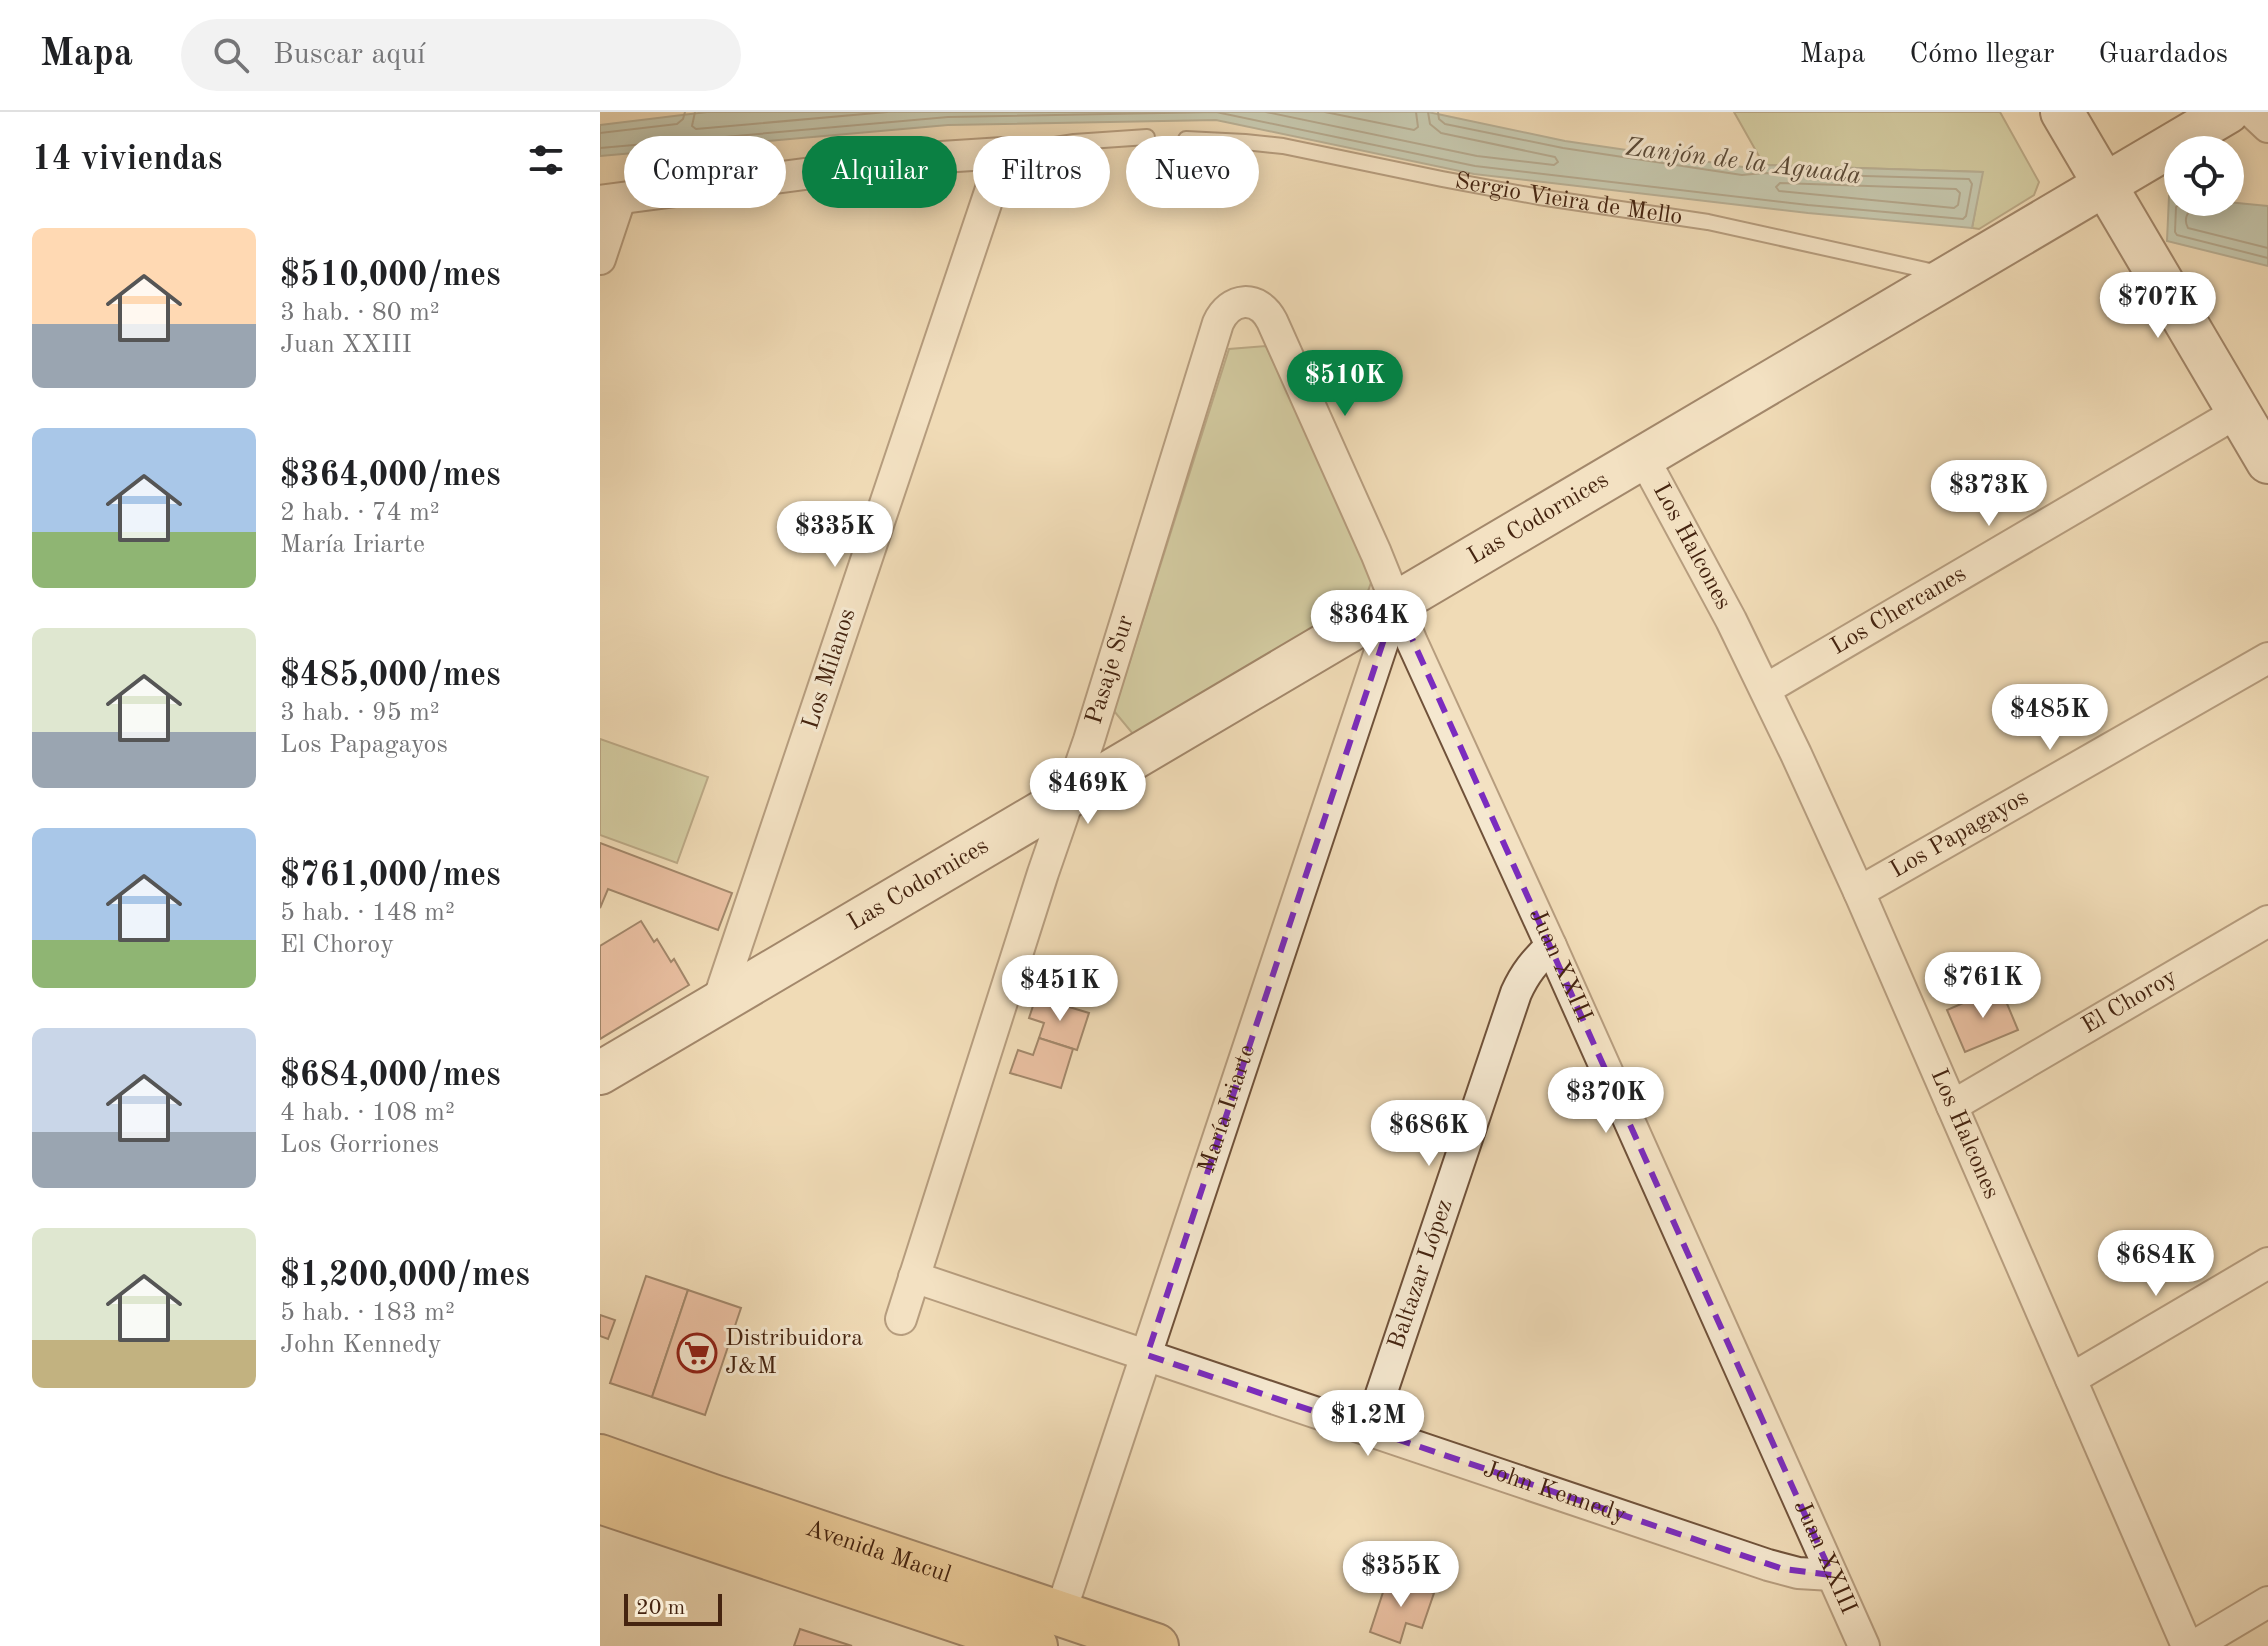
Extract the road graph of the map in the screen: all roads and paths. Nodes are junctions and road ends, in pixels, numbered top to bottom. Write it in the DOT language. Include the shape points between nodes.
graph roads {
  1 [pos="2062,112"];
  2 [pos="2228,112"];
  3 [pos="2252,112"];
  4 [pos="2268,127"];
  5 [pos="1259,143"];
  6 [pos="973,155"];
  7 [pos="2104,185"];
  8 [pos="610,200"];
  9 [pos="985,208"];
  10 [pos="600,259"];
  11 [pos="1951,276"];
  12 [pos="1240,302"];
  13 [pos="2238,412"];
  14 [pos="1643,457"];
  15 [pos="2268,462"];
  16 [pos="1396,603"];
  17 [pos="2268,658"];
  18 [pos="1766,689"];
  19 [pos="1069,796"];
  20 [pos="1859,892"];
  21 [pos="2268,921"];
  22 [pos="1551,946"];
  23 [pos="717,1004"];
  24 [pos="600,1073"];
  25 [pos="1952,1106"];
  26 [pos="2268,1263"];
  27 [pos="914,1277"];
  28 [pos="901,1319"];
  29 [pos="1147,1355"];
  30 [pos="2071,1379"];
  31 [pos="1369,1430"];
  32 [pos="600,1457"];
  33 [pos="603,1504"];
  34 [pos="1832,1575"];
  35 [pos="2268,1602"];
  36 [pos="1047,1630"];
  37 [pos="1156,1646"];
  38 [pos="1864,1646"];
  39 [pos="2187,1646"];
  40 [pos="2194,1646"];
  1 -- 7 [label="street"];
  2 -- 7 [label="street, Las Codornices"];
  3 -- 4 [label="street"];
  5 -- 11 [label="lane, Sergio Vieira de Mello" via="1539,197 1708,222"];
  6 -- 8 [label="street"];
  7 -- 11 [label="street, Las Codornices"];
  7 -- 13 [label="street"];
  8 -- 10 [label="street"];
  9 -- 23 [label="street, Los Milanos"];
  11 -- 14 [label="street, Las Codornices"];
  12 -- 16 [label="street, Juan XXIII" via="1259,306 1272,321"];
  12 -- 19 [label="street, Pasaje Sur" via="1230,306 1218,323"];
  13 -- 15 [label="street"];
  13 -- 18 [label="street, Los Chercanes"];
  14 -- 16 [label="street, Las Codornices"];
  14 -- 18 [label="street, Los Halcones"];
  16 -- 19 [label="street, Las Codornices"];
  16 -- 22 [label="street, Juan XXIII"];
  16 -- 29 [label="street, María Iriarte"];
  17 -- 20 [label="street, Los Papagayos"];
  18 -- 20 [label="street, Los Halcones"];
  19 -- 23 [label="street, Las Codornices"];
  19 -- 27 [label="street, Pasaje Sur"];
  20 -- 25 [label="street, Los Halcones"];
  21 -- 25 [label="street, El Choroy"];
  22 -- 31 [label="street, Baltazar López" via="1533,962 1516,993"];
  22 -- 34 [label="street, Juan XXIII"];
  23 -- 24 [label="street, Las Codornices"];
  25 -- 30 [label="street, Los Halcones"];
  26 -- 30 [label="street"];
  27 -- 28 [label="street, Pasaje Sur"];
  27 -- 29 [label="street, John Kennedy"];
  29 -- 31 [label="street, John Kennedy"];
  29 -- 36 [label="street, María Iriarte"];
  30 -- 39 [label="street, Los Halcones"];
  31 -- 34 [label="street, John Kennedy" via="1783,1569"];
  32 -- 36 [label="main road, Avenida Macul"];
  33 -- 36 [label="main road, Avenida Macul"];
  34 -- 38 [label="street, Juan XXIII"];
  35 -- 40 [label="street"];
  36 -- 37 [label="main road, Avenida Macul"];
}
